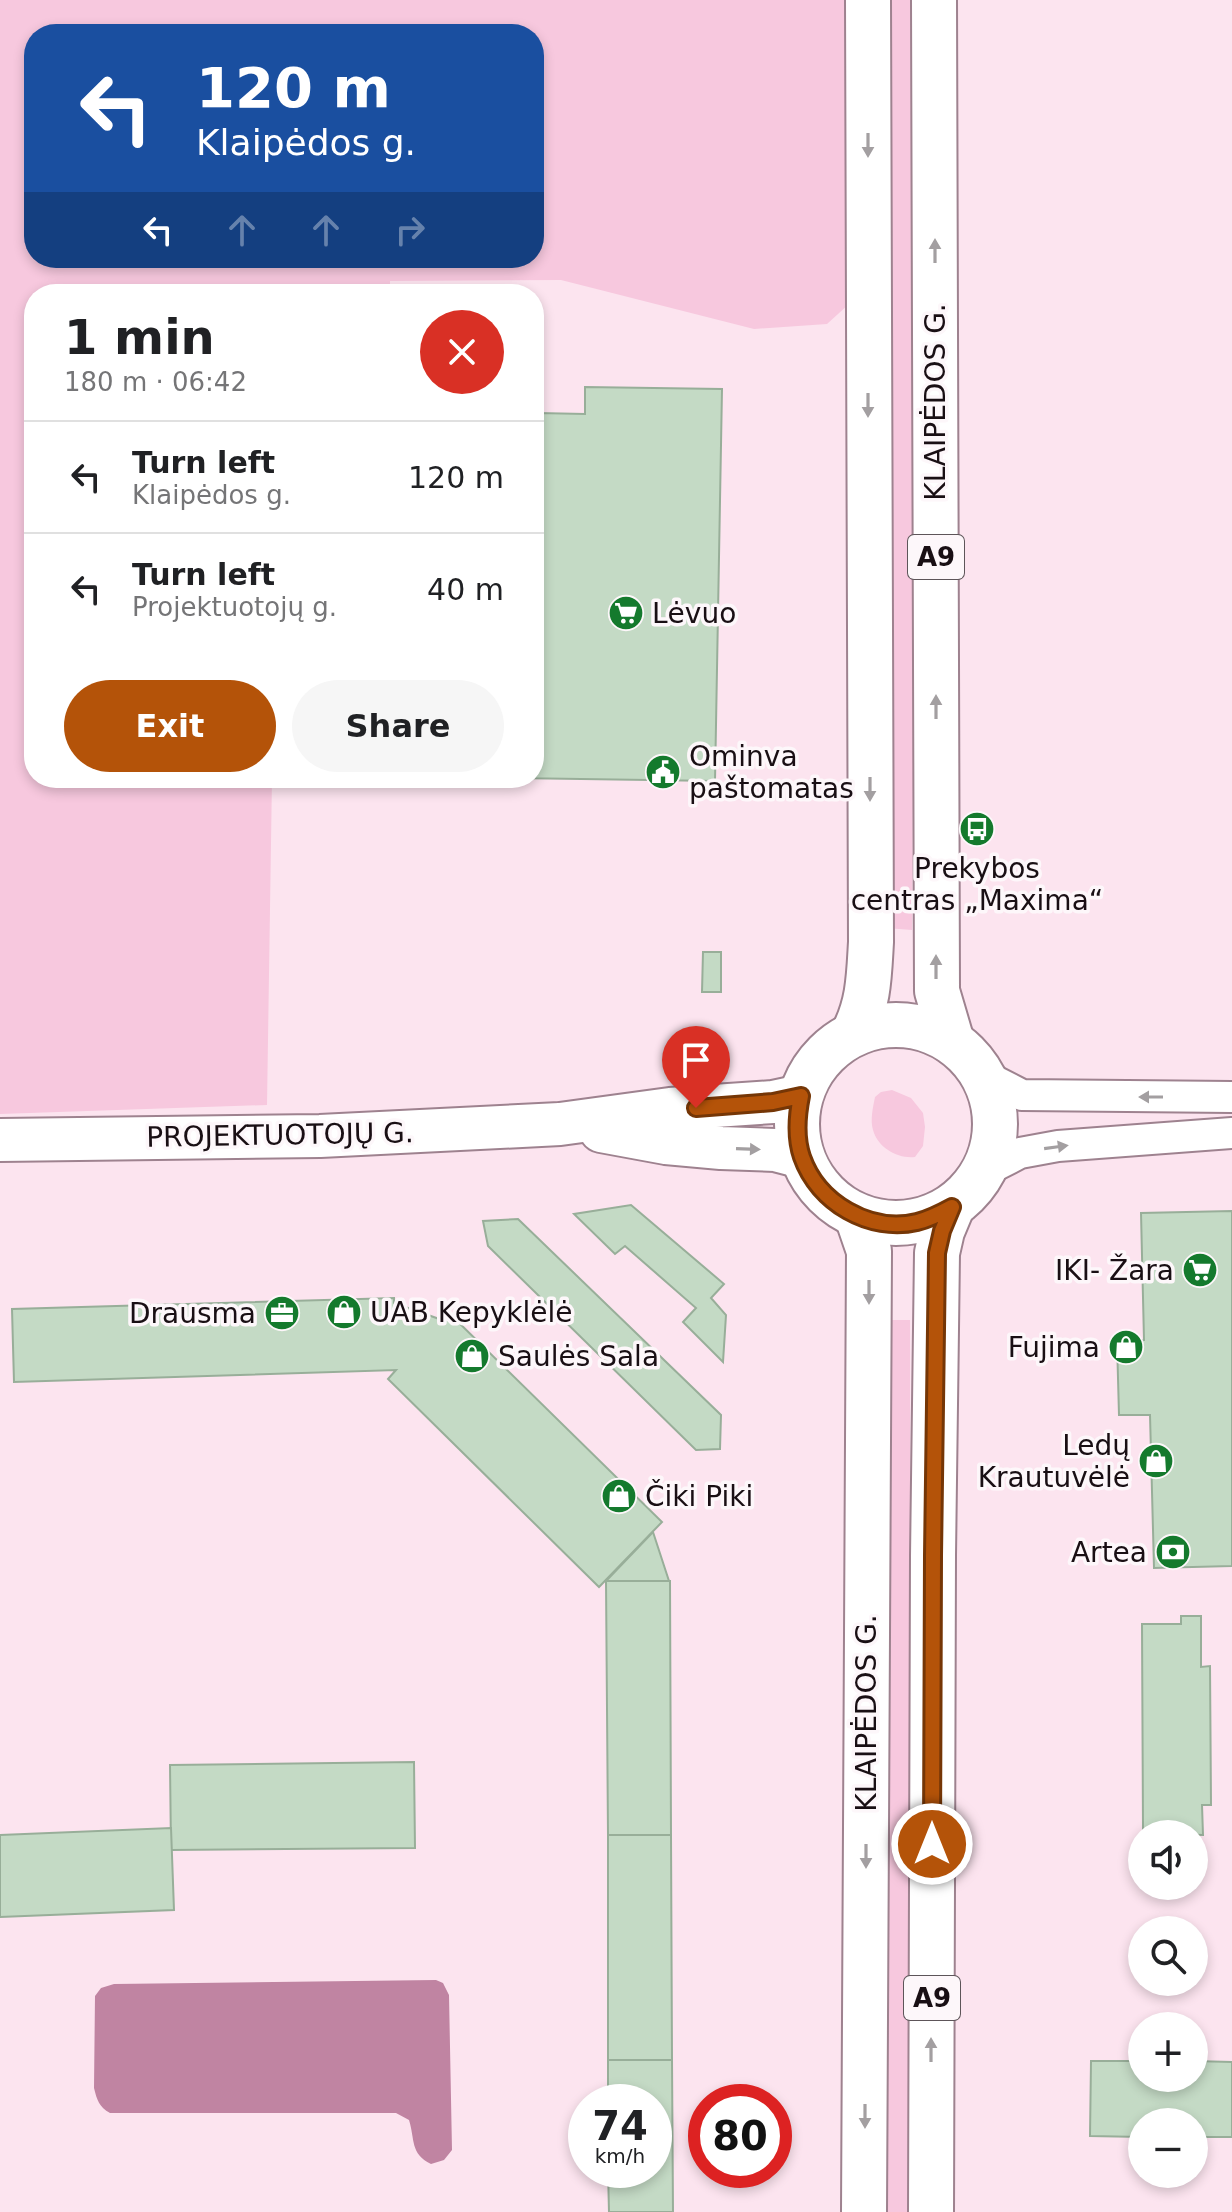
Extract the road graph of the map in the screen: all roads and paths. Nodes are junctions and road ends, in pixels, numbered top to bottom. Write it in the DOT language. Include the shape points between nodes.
graph roads {
  1 [pos="868,0"];
  2 [pos="934,0"];
  3 [pos="853,1034"];
  4 [pos="952,1042"];
  5 [pos="983,1075"];
  6 [pos="801,1096"];
  7 [pos="1232,1097"];
  8 [pos="560,1124"];
  9 [pos="1232,1133"];
  10 [pos="0,1140"];
  11 [pos="802,1157"];
  12 [pos="983,1172"];
  13 [pos="952,1207"];
  14 [pos="857,1216"];
  15 [pos="864,2212"];
  16 [pos="931,2212"];
  1 -- 3 [label="highway, A9, one-way" via="871,942 869,986"];
  4 -- 2 [label="highway, KLAIPĖDOS G. / A9, one-way" via="937,991"];
  3 -- 4 [label="highway, KLAIPĖDOS G." via="894,1024 925,1029"];
  3 -- 6 [label="highway, KLAIPĖDOS G." via="821,1059"];
  4 -- 5 [label="highway, KLAIPĖDOS G."];
  7 -- 5 [label="street, one-way" via="1022,1095"];
  5 -- 12 [label="highway, KLAIPĖDOS G." via="995,1114"];
  6 -- 8 [label="main road, PROJEKTUOTOJŲ G."];
  6 -- 11 [label="highway, KLAIPĖDOS G." via="797,1137"];
  8 -- 10 [label="main road, PROJEKTUOTOJŲ G." via="320,1136"];
  8 -- 11 [label="main road, PROJEKTUOTOJŲ G., one-way" via="666,1143 775,1150"];
  12 -- 9 [label="street, one-way" via="1020,1153 1058,1146"];
  11 -- 14 [label="highway, KLAIPĖDOS G." via="824,1193"];
  12 -- 13 [label="highway, KLAIPĖDOS G."];
  13 -- 14 [label="highway, KLAIPĖDOS G." via="896,1224"];
  16 -- 13 [label="highway, KLAIPĖDOS G. / A9, one-way" via="937,1253"];
  14 -- 15 [label="highway, KLAIPĖDOS G. / A9, one-way" via="869,1251"];
}
